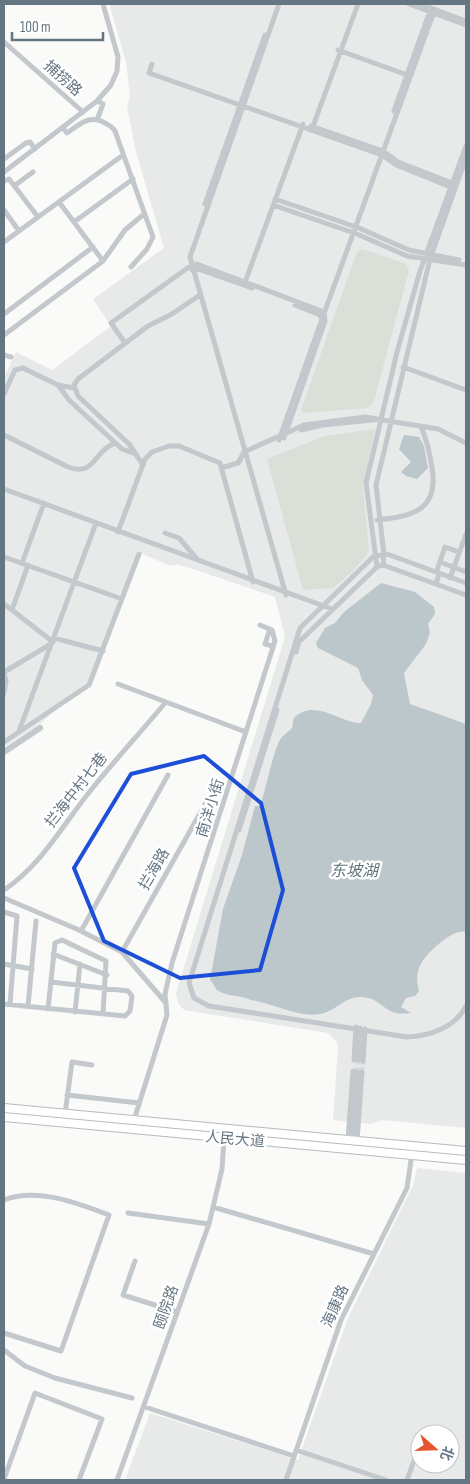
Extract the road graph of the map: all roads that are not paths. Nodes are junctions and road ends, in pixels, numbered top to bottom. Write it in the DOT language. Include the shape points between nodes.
graph roads {
  1 [pos="103,4"];
  2 [pos="278,4"];
  3 [pos="356,4"];
  4 [pos="409,4"];
  5 [pos="421,5"];
  6 [pos="433,10"];
  7 [pos="466,21"];
  8 [pos="466,25"];
  9 [pos="4,42"];
  10 [pos="339,51"];
  11 [pos="152,64"];
  12 [pos="409,76"];
  13 [pos="97,101"];
  14 [pos="241,105"];
  15 [pos="83,112"];
  16 [pos="97,120"];
  17 [pos="303,124"];
  18 [pos="311,127"];
  19 [pos="63,128"];
  20 [pos="466,146"];
  21 [pos="35,149"];
  22 [pos="381,153"];
  23 [pos="123,155"];
  24 [pos="466,158"];
  25 [pos="4,159"];
  26 [pos="4,172"];
  27 [pos="32,172"];
  28 [pos="134,179"];
  29 [pos="4,181"];
  30 [pos="14,186"];
  31 [pos="454,186"];
  32 [pos="276,199"];
  33 [pos="59,202"];
  34 [pos="273,205"];
  35 [pos="4,210"];
  36 [pos="144,214"];
  37 [pos="38,217"];
  38 [pos="74,222"];
  39 [pos="353,229"];
  40 [pos="19,231"];
  41 [pos="4,242"];
  42 [pos="93,247"];
  43 [pos="429,256"];
  44 [pos="103,261"];
  45 [pos="466,264"];
  46 [pos="130,267"];
  47 [pos="191,268"];
  48 [pos="244,283"];
  49 [pos="199,296"];
  50 [pos="4,314"];
  51 [pos="322,314"];
  52 [pos="4,335"];
  53 [pos="126,343"];
  54 [pos="4,355"];
  55 [pos="11,357"];
  56 [pos="403,367"];
  57 [pos="58,385"];
  58 [pos="74,388"];
  59 [pos="466,390"];
  60 [pos="4,394"];
  61 [pos="382,419"];
  62 [pos="390,421"];
  63 [pos="421,427"];
  64 [pos="4,435"];
  65 [pos="282,437"];
  66 [pos="116,443"];
  67 [pos="466,443"];
  68 [pos="133,453"];
  69 [pos="245,453"];
  70 [pos="143,465"];
  71 [pos="221,468"];
  72 [pos="4,491"];
  73 [pos="43,504"];
  74 [pos="380,520"];
  75 [pos="370,521"];
  76 [pos="97,524"];
  77 [pos="118,531"];
  78 [pos="166,533"];
  79 [pos="466,534"];
  80 [pos="460,552"];
  81 [pos="139,554"];
  82 [pos="384,555"];
  83 [pos="375,556"];
  84 [pos="4,557"];
  85 [pos="199,561"];
  86 [pos="440,562"];
  87 [pos="25,564"];
  88 [pos="383,565"];
  89 [pos="377,567"];
  90 [pos="454,568"];
  91 [pos="466,573"];
  92 [pos="439,574"];
  93 [pos="450,578"];
  94 [pos="253,581"];
  95 [pos="76,582"];
  96 [pos="465,583"];
  97 [pos="436,584"];
  98 [pos="284,593"];
  99 [pos="466,596"];
  100 [pos="122,599"];
  101 [pos="4,604"];
  102 [pos="322,607"];
  103 [pos="12,610"];
  104 [pos="331,610"];
  105 [pos="260,625"];
  106 [pos="53,641"];
  107 [pos="103,651"];
  108 [pos="4,671"];
  109 [pos="118,684"];
  110 [pos="4,693"];
  111 [pos="165,703"];
  112 [pos="40,728"];
  113 [pos="19,732"];
  114 [pos="246,732"];
  115 [pos="4,742"];
  116 [pos="4,752"];
  117 [pos="168,775"];
  118 [pos="208,799"];
  119 [pos="4,890"];
  120 [pos="4,898"];
  121 [pos="4,912"];
  122 [pos="36,921"];
  123 [pos="81,930"];
  124 [pos="122,952"];
  125 [pos="53,954"];
  126 [pos="4,964"];
  127 [pos="80,964"];
  128 [pos="13,965"];
  129 [pos="32,969"];
  130 [pos="107,975"];
  131 [pos="51,982"];
  132 [pos="78,985"];
  133 [pos="105,988"];
  134 [pos="466,1000"];
  135 [pos="7,1004"];
  136 [pos="28,1006"];
  137 [pos="168,1006"];
  138 [pos="466,1006"];
  139 [pos="48,1009"];
  140 [pos="75,1012"];
  141 [pos="102,1014"];
  142 [pos="360,1029"];
  143 [pos="92,1065"];
  144 [pos="67,1095"];
  145 [pos="140,1103"];
  146 [pos="4,1108"];
  147 [pos="65,1114"];
  148 [pos="4,1117"];
  149 [pos="134,1120"];
  150 [pos="354,1121"];
  151 [pos="224,1138"];
  152 [pos="353,1140"];
  153 [pos="413,1146"];
  154 [pos="466,1151"];
  155 [pos="412,1156"];
  156 [pos="466,1160"];
  157 [pos="4,1200"];
  158 [pos="213,1207"];
  159 [pos="128,1213"];
  160 [pos="209,1224"];
  161 [pos="374,1254"];
  162 [pos="135,1261"];
  163 [pos="177,1312"];
  164 [pos="4,1333"];
  165 [pos="4,1350"];
  166 [pos="132,1398"];
  167 [pos="145,1407"];
  168 [pos="295,1453"];
  169 [pos="4,1480"];
  170 [pos="79,1480"];
  171 [pos="117,1480"];
  172 [pos="286,1480"];
  173 [pos="386,1480"];
  1 -- 13 [label="street" via="118,64 111,85"];
  2 -- 14 [label="street"];
  3 -- 10 [label="street"];
  4 -- 5 [label="street"];
  5 -- 6 [label="street"];
  6 -- 7 [label="street"];
  6 -- 8 [label="street"];
  6 -- 12 [label="street"];
  9 -- 15 [label="street, 捕捞路"];
  10 -- 12 [label="street"];
  10 -- 18 [label="street"];
  11 -- 14 [label="street" via="149,72"];
  12 -- 22 [label="street"];
  13 -- 15 [label="street"];
  13 -- 16 [label="street" via="103,104"];
  14 -- 17 [label="street"];
  14 -- 47 [label="street" via="186,256"];
  15 -- 19 [label="street"];
  16 -- 19 [label="street" via="86,120 67,133"];
  16 -- 23 [label="street" via="113,127"];
  17 -- 18 [label="street"];
  17 -- 32 [label="street"];
  18 -- 22 [label="street"];
  19 -- 21 [label="street"];
  20 -- 31 [label="street"];
  21 -- 25 [label="street" via="30,142 26,143"];
  21 -- 26 [label="street"];
  22 -- 31 [label="street"];
  22 -- 39 [label="street"];
  23 -- 28 [label="street"];
  23 -- 33 [label="street"];
  24 -- 31 [label="street"];
  27 -- 30 [label="street"];
  28 -- 36 [label="street"];
  28 -- 38 [label="street"];
  29 -- 30 [label="street" via="9,179"];
  30 -- 37 [label="street"];
  31 -- 43 [label="street"];
  32 -- 34 [label="street"];
  32 -- 39 [label="street"];
  33 -- 37 [label="street"];
  33 -- 38 [label="street"];
  34 -- 39 [label="street"];
  34 -- 48 [label="street"];
  35 -- 40 [label="street"];
  36 -- 44 [label="street" via="125,230"];
  36 -- 46 [label="street" via="153,237 147,249"];
  37 -- 40 [label="street"];
  38 -- 42 [label="street"];
  39 -- 43 [label="street"];
  39 -- 51 [label="street"];
  40 -- 41 [label="street"];
  42 -- 44 [label="street"];
  42 -- 50 [label="street"];
  43 -- 45 [label="street"];
  43 -- 56 [label="street"];
  43 -- 61 [label="street" via="397,352"];
  44 -- 52 [label="street"];
  47 -- 48 [label="street"];
  47 -- 49 [label="street"];
  47 -- 53 [label="street" via="111,322"];
  48 -- 51 [label="street"];
  49 -- 53 [label="street"];
  49 -- 69 [label="street"];
  51 -- 65 [label="street"];
  53 -- 58 [label="street" via="78,379"];
  54 -- 55 [label="street"];
  56 -- 59 [label="street"];
  56 -- 62 [label="street"];
  57 -- 58 [label="street"];
  57 -- 60 [label="street" via="20,367 15,370"];
  57 -- 66 [label="street" via="69,400"];
  58 -- 68 [label="street" via="78,396 129,444"];
  61 -- 62 [label="street"];
  61 -- 65 [label="street" via="365,417 323,421 304,425"];
  61 -- 75 [label="street" via="366,483"];
  62 -- 63 [label="street"];
  62 -- 74 [label="street" via="376,485"];
  63 -- 67 [label="street" via="444,430"];
  63 -- 74 [label="street" via="433,471 432,496 416,512"];
  64 -- 66 [label="street" via="80,470 88,468 104,448"];
  65 -- 69 [label="street"];
  66 -- 68 [label="street"];
  68 -- 70 [label="street"];
  69 -- 71 [label="street" via="238,463"];
  69 -- 98 [label="street"];
  70 -- 71 [label="street" via="152,452 179,446 220,463"];
  70 -- 77 [label="street"];
  71 -- 94 [label="street"];
  72 -- 73 [label="street"];
  73 -- 76 [label="street"];
  73 -- 87 [label="street"];
  74 -- 75 [label="street"];
  74 -- 82 [label="street"];
  75 -- 83 [label="street"];
  76 -- 77 [label="street"];
  76 -- 95 [label="street"];
  77 -- 85 [label="street"];
  78 -- 85 [label="street" via="179,538"];
  79 -- 80 [label="street"];
  80 -- 86 [label="street" via="445,547"];
  80 -- 90 [label="street"];
  81 -- 100 [label="street"];
  82 -- 83 [label="street"];
  82 -- 88 [label="street"];
  82 -- 92 [label="street"];
  83 -- 89 [label="street"];
  83 -- 102 [label="street"];
  84 -- 87 [label="street"];
  85 -- 94 [label="street"];
  86 -- 90 [label="street"];
  86 -- 92 [label="street"];
  87 -- 95 [label="street"];
  87 -- 103 [label="street"];
  88 -- 89 [label="street"];
  88 -- 97 [label="street"];
  89 -- 104 [label="street"];
  90 -- 91 [label="street"];
  90 -- 93 [label="street"];
  91 -- 96 [label="street"];
  92 -- 93 [label="street"];
  92 -- 97 [label="street"];
  93 -- 96 [label="street"];
  94 -- 98 [label="street"];
  95 -- 100 [label="street"];
  95 -- 106 [label="street"];
  97 -- 99 [label="street"];
  98 -- 102 [label="street"];
  100 -- 107 [label="street"];
  101 -- 103 [label="street"];
  102 -- 104 [label="street"];
  102 -- 142 [label="street" via="300,628 189,983 194,998 206,1006"];
  103 -- 106 [label="street"];
  104 -- 142 [label="street" via="299,642 192,983 196,996 207,1003"];
  105 -- 114 [label="street, 南洋小街" via="275,634"];
  106 -- 107 [label="street"];
  106 -- 108 [label="street"];
  106 -- 113 [label="street"];
  107 -- 113 [label="street" via="86,688"];
  108 -- 110 [label="street"];
  109 -- 111 [label="street"];
  111 -- 114 [label="street"];
  111 -- 119 [label="street, 拦海中村七巷" via="22,876"];
  112 -- 116 [label="street"];
  113 -- 115 [label="street"];
  114 -- 137 [label="street, 南洋小街" via="172,963 166,994"];
  117 -- 123 [label="street"];
  118 -- 124 [label="street, 拦海路"];
  120 -- 123 [label="street"];
  121 -- 128 [label="street" via="17,916"];
  122 -- 129 [label="street"];
  123 -- 124 [label="street"];
  124 -- 137 [label="street"];
  125 -- 127 [label="street"];
  125 -- 130 [label="street" via="55,943 62,940 104,959"];
  125 -- 131 [label="street"];
  126 -- 128 [label="street"];
  127 -- 130 [label="street"];
  127 -- 132 [label="street"];
  128 -- 129 [label="street"];
  128 -- 135 [label="street"];
  129 -- 136 [label="street"];
  130 -- 133 [label="street"];
  131 -- 132 [label="street"];
  131 -- 139 [label="street"];
  132 -- 133 [label="street"];
  132 -- 140 [label="street"];
  133 -- 141 [label="street"];
  133 -- 141 [label="street" via="128,991 132,996 130,1011 125,1016"];
  134 -- 142 [label="street" via="457,1017 428,1032 407,1035"];
  135 -- 136 [label="street"];
  136 -- 139 [label="street"];
  137 -- 145 [label="street, 南洋小街"];
  138 -- 142 [label="street" via="455,1021 428,1034 410,1037"];
  139 -- 140 [label="street"];
  140 -- 141 [label="street"];
  142 -- 142 [label="street" via="358,1058"];
  143 -- 144 [label="street" via="72,1062"];
  144 -- 145 [label="street"];
  144 -- 147 [label="street"];
  145 -- 149 [label="street, 南洋小街"];
  146 -- 147 [label="main road, 人民大道"];
  147 -- 149 [label="main road, 人民大道"];
  148 -- 151 [label="main road, 人民大道"];
  149 -- 152 [label="main road, 人民大道"];
  150 -- 150 [label="street" via="357,1072"];
  150 -- 152 [label="street"];
  150 -- 152 [label="street"];
  151 -- 155 [label="main road, 人民大道"];
  151 -- 158 [label="street, 颐院路" via="222,1169"];
  152 -- 153 [label="main road, 人民大道"];
  153 -- 154 [label="main road, 人民大道"];
  153 -- 155 [label="street, 海康路"];
  155 -- 156 [label="main road, 人民大道"];
  155 -- 161 [label="street, 海康路" via="407,1188"];
  157 -- 164 [label="street" via="18,1195 73,1201 109,1215 61,1351"];
  158 -- 160 [label="street, 颐院路"];
  158 -- 161 [label="street"];
  159 -- 160 [label="street"];
  160 -- 163 [label="street, 颐院路"];
  161 -- 168 [label="street, 海康路" via="341,1320"];
  162 -- 163 [label="street" via="122,1295"];
  163 -- 167 [label="street, 颐院路"];
  165 -- 166 [label="street" via="26,1366 55,1378"];
  167 -- 168 [label="street"];
  167 -- 171 [label="street, 颐院路"];
  168 -- 172 [label="street, 海康路"];
  168 -- 173 [label="street"];
  169 -- 170 [label="street" via="36,1393 102,1419"];
}
